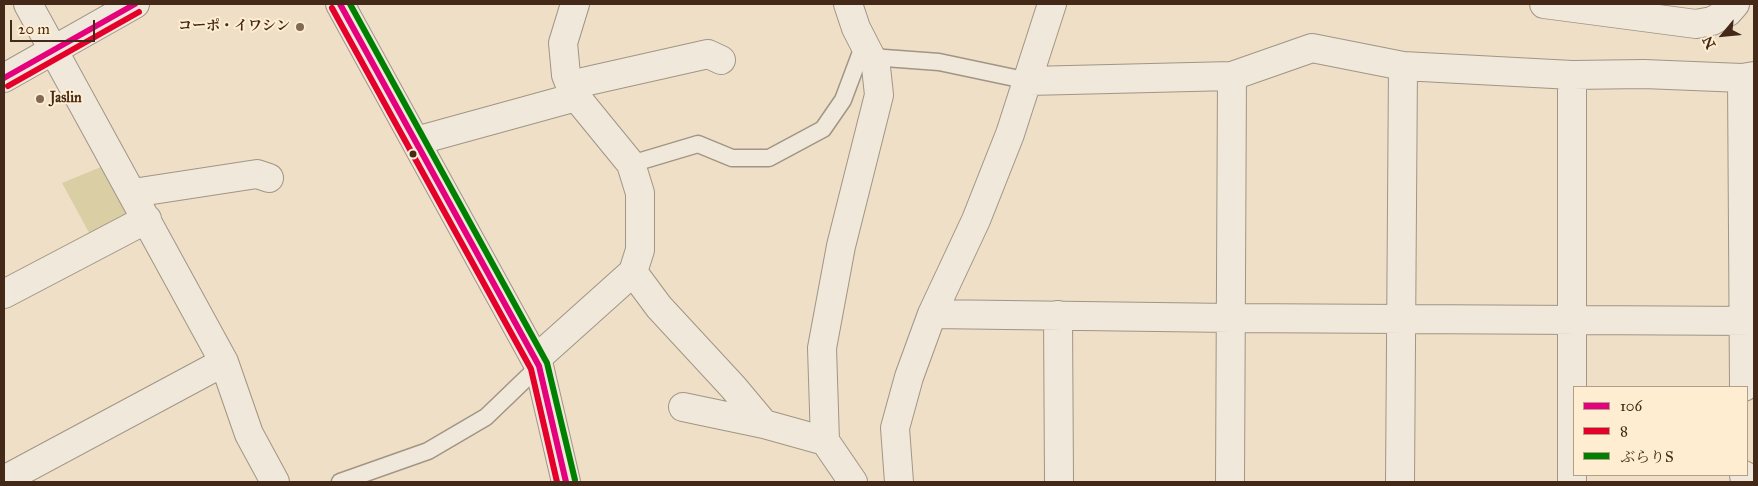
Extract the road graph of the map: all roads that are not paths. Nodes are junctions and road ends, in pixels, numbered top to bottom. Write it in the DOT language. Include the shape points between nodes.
graph roads {
  1 [pos="28,4"];
  2 [pos="135,4"];
  3 [pos="340,4"];
  4 [pos="575,4"];
  5 [pos="848,4"];
  6 [pos="1052,4"];
  7 [pos="1544,4"];
  8 [pos="1735,4"];
  9 [pos="868,50"];
  10 [pos="54,51"];
  11 [pos="721,60"];
  12 [pos="1403,66"];
  13 [pos="1572,75"];
  14 [pos="1232,76"];
  15 [pos="1748,77"];
  16 [pos="4,78"];
  17 [pos="1029,81"];
  18 [pos="573,91"];
  19 [pos="416,141"];
  20 [pos="631,164"];
  21 [pos="269,178"];
  22 [pos="133,193"];
  23 [pos="147,219"];
  24 [pos="633,272"];
  25 [pos="4,294"];
  26 [pos="932,314"];
  27 [pos="1058,315"];
  28 [pos="1231,318"];
  29 [pos="1400,319"];
  30 [pos="1572,320"];
  31 [pos="1749,321"];
  32 [pos="224,362"];
  33 [pos="537,362"];
  34 [pos="1744,386"];
  35 [pos="683,407"];
  36 [pos="764,424"];
  37 [pos="825,440"];
  38 [pos="4,480"];
  39 [pos="275,482"];
  40 [pos="340,482"];
  41 [pos="566,482"];
  42 [pos="853,482"];
  43 [pos="899,482"];
  44 [pos="1059,482"];
  45 [pos="1230,482"];
  46 [pos="1400,482"];
  47 [pos="1572,482"];
  1 -- 10 [label="street"];
  2 -- 10 [label="street"];
  3 -- 19 [label="street"];
  4 -- 18 [label="street" via="563,44 566,75"];
  5 -- 9 [label="street"];
  6 -- 17 [label="street"];
  7 -- 8 [label="street" via="1696,24 1712,21"];
  9 -- 17 [label="lane"];
  9 -- 20 [label="lane" via="823,129 769,158 732,158 698,144"];
  9 -- 37 [label="street" via="876,67 879,95 842,246 822,348"];
  10 -- 16 [label="street"];
  10 -- 22 [label="street"];
  11 -- 18 [label="street" via="708,54"];
  12 -- 13 [label="street"];
  12 -- 14 [label="street" via="1312,48"];
  12 -- 29 [label="street"];
  13 -- 15 [label="street"];
  13 -- 30 [label="street"];
  14 -- 17 [label="street"];
  14 -- 28 [label="street"];
  15 -- 31 [label="street"];
  17 -- 26 [label="street" via="976,220"];
  18 -- 19 [label="street"];
  18 -- 20 [label="street"];
  19 -- 33 [label="street"];
  20 -- 24 [label="street" via="640,193 640,250"];
  21 -- 22 [label="street" via="258,174"];
  22 -- 23 [label="street"];
  23 -- 25 [label="street"];
  23 -- 32 [label="street"];
  24 -- 33 [label="street"];
  24 -- 36 [label="street" via="659,307"];
  26 -- 27 [label="street"];
  26 -- 43 [label="street" via="908,378 895,428"];
  27 -- 28 [label="street"];
  27 -- 44 [label="street"];
  28 -- 29 [label="street"];
  28 -- 45 [label="street"];
  29 -- 30 [label="street"];
  29 -- 46 [label="street"];
  30 -- 31 [label="street"];
  30 -- 47 [label="street"];
  31 -- 34 [label="street"];
  32 -- 38 [label="street"];
  32 -- 39 [label="street" via="249,434"];
  33 -- 40 [label="lane" via="478,422 428,451"];
  33 -- 41 [label="street"];
  35 -- 36 [label="street"];
  36 -- 37 [label="street"];
  37 -- 42 [label="street"];
}
